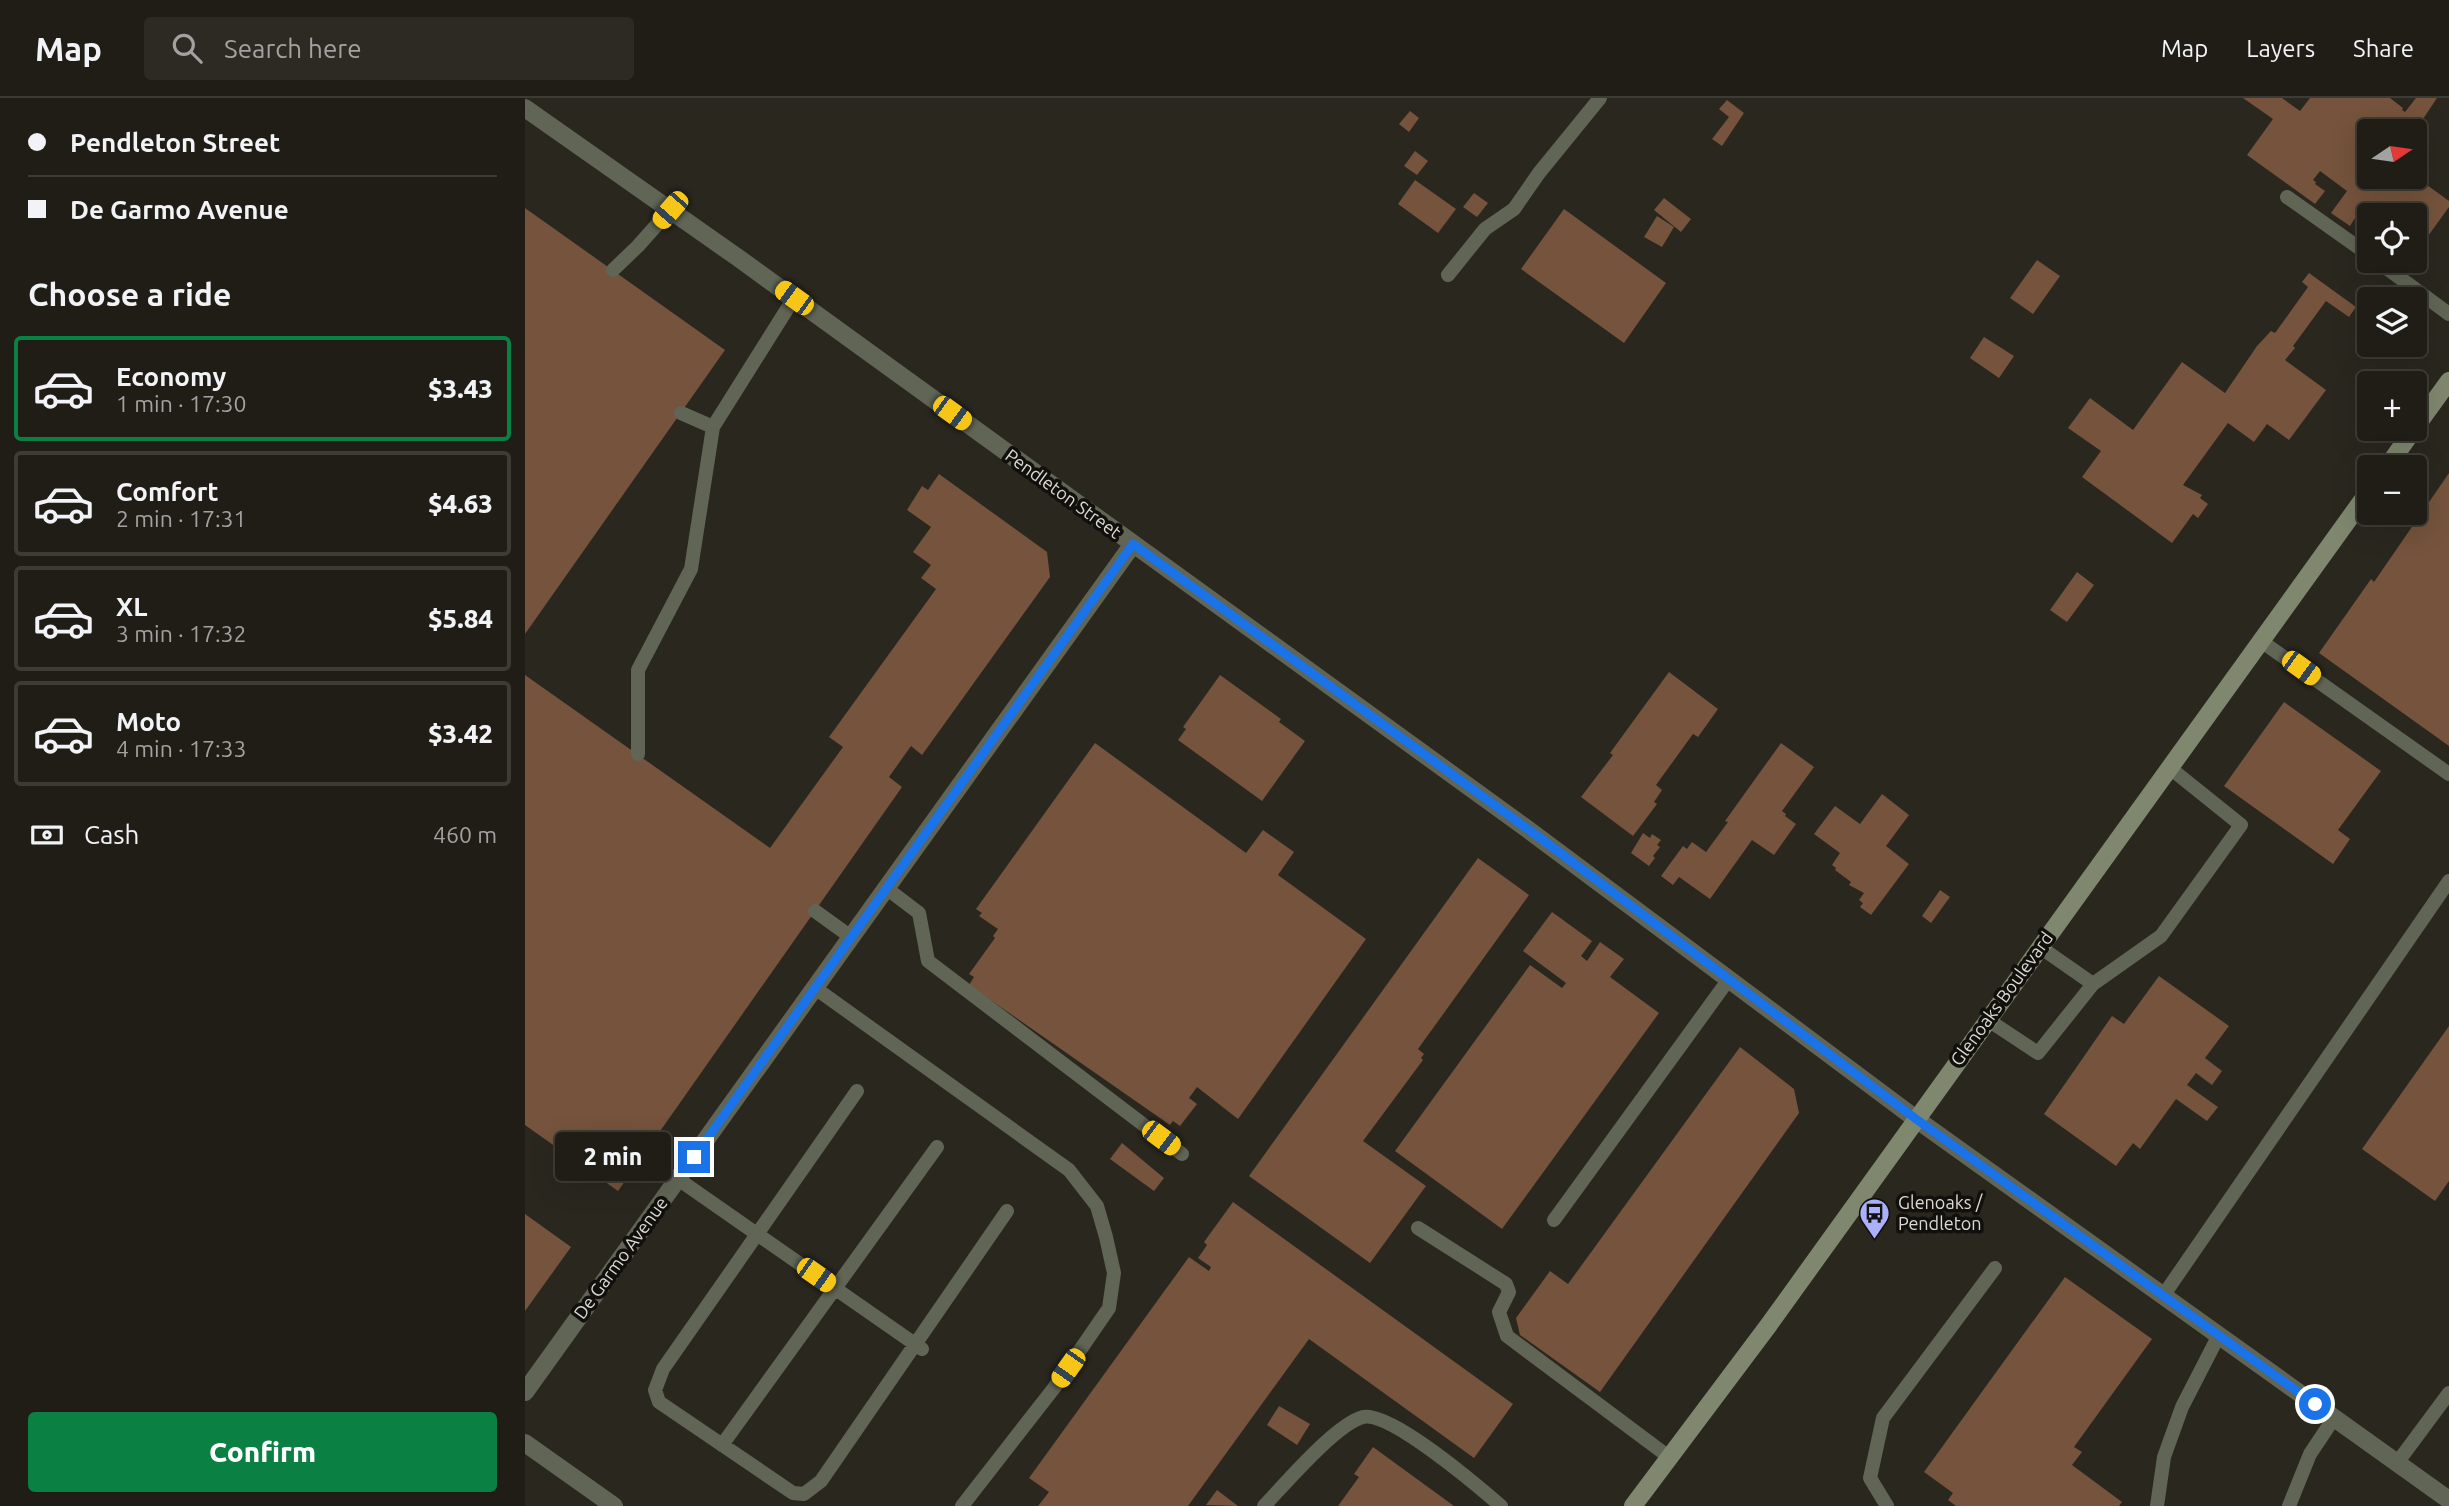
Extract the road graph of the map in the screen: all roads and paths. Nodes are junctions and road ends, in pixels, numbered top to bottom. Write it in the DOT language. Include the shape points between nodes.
graph roads {
  1 [pos="1600,98"];
  2 [pos="525,108"];
  3 [pos="2287,197"];
  4 [pos="670,210"];
  5 [pos="2357,247"];
  6 [pos="613,270"];
  7 [pos="2393,273"];
  8 [pos="1448,275"];
  9 [pos="794,298"];
  10 [pos="2449,314"];
  11 [pos="2449,381"];
  12 [pos="2427,411"];
  13 [pos="681,413"];
  14 [pos="713,427"];
  15 [pos="2357,508"];
  16 [pos="1133,544"];
  17 [pos="2262,641"];
  18 [pos="638,754"];
  19 [pos="2169,768"];
  20 [pos="2449,774"];
  21 [pos="2449,881"];
  22 [pos="886,888"];
  23 [pos="815,911"];
  24 [pos="851,937"];
  25 [pos="2040,947"];
  26 [pos="1729,979"];
  27 [pos="2093,984"];
  28 [pos="815,988"];
  29 [pos="1988,1020"];
  30 [pos="857,1091"];
  31 [pos="1916,1119"];
  32 [pos="937,1147"];
  33 [pos="1182,1154"];
  34 [pos="678,1179"];
  35 [pos="1007,1210"];
  36 [pos="1554,1220"];
  37 [pos="1418,1228"];
  38 [pos="758,1234"];
  39 [pos="1995,1268"];
  40 [pos="835,1288"];
  41 [pos="2163,1296"];
  42 [pos="2219,1335"];
  43 [pos="918,1346"];
  44 [pos="525,1392"];
  45 [pos="2449,1393"];
  46 [pos="2334,1418"];
  47 [pos="525,1443"];
  48 [pos="722,1446"];
  49 [pos="1669,1457"];
  50 [pos="2397,1463"];
  51 [pos="2292,1499"];
  52 [pos="2449,1500"];
  53 [pos="614,1506"];
  54 [pos="962,1506"];
  55 [pos="1264,1506"];
  56 [pos="1501,1506"];
  57 [pos="1633,1506"];
  58 [pos="1887,1506"];
  59 [pos="2157,1506"];
  1 -- 8 [label="lane" via="1514,209 1485,229"];
  2 -- 4 [label="street, Pendleton Street"];
  3 -- 5 [label="lane"];
  4 -- 6 [label="lane"];
  4 -- 9 [label="street, Pendleton Street"];
  7 -- 10 [label="lane"];
  9 -- 14 [label="lane"];
  9 -- 16 [label="street, Pendleton Street"];
  11 -- 12 [label="main road"];
  13 -- 14 [label="lane"];
  14 -- 18 [label="lane" via="691,569 638,670"];
  15 -- 17 [label="main road, Glenoaks Boulevard"];
  16 -- 22 [label="street, De Garmo Avenue"];
  16 -- 26 [label="street, Pendleton Street"];
  17 -- 19 [label="main road, Glenoaks Boulevard"];
  17 -- 20 [label="lane"];
  19 -- 25 [label="main road, Glenoaks Boulevard"];
  19 -- 27 [label="lane" via="2241,825 2161,936"];
  21 -- 41 [label="lane"];
  22 -- 24 [label="street, De Garmo Avenue"];
  22 -- 33 [label="lane" via="919,913 928,961"];
  23 -- 24 [label="lane"];
  24 -- 28 [label="street, De Garmo Avenue"];
  25 -- 27 [label="lane"];
  25 -- 29 [label="main road, Glenoaks Boulevard"];
  26 -- 31 [label="street, Pendleton Street"];
  26 -- 36 [label="lane"];
  27 -- 29 [label="lane" via="2038,1054"];
  28 -- 34 [label="street, De Garmo Avenue"];
  28 -- 54 [label="lane" via="1069,1170 1097,1206 1106,1237 1114,1273 1109,1308 1054,1388"];
  29 -- 31 [label="main road, Glenoaks Boulevard"];
  30 -- 38 [label="lane"];
  31 -- 41 [label="street, Pendleton Street"];
  31 -- 49 [label="main road, Glenoaks Boulevard"];
  32 -- 40 [label="lane"];
  34 -- 38 [label="lane"];
  34 -- 44 [label="street, De Garmo Avenue"];
  35 -- 43 [label="lane"];
  37 -- 49 [label="lane" via="1506,1284 1509,1292 1499,1312 1507,1336"];
  38 -- 40 [label="lane"];
  38 -- 48 [label="lane" via="663,1368 655,1390 659,1402"];
  39 -- 58 [label="lane" via="1883,1419 1870,1478"];
  40 -- 43 [label="lane"];
  40 -- 48 [label="lane"];
  41 -- 42 [label="street, Pendleton Street"];
  42 -- 46 [label="street, Pendleton Street"];
  42 -- 59 [label="lane" via="2182,1407 2164,1457"];
  43 -- 48 [label="lane" via="821,1481 804,1494 793,1493"];
  45 -- 50 [label="lane"];
  46 -- 50 [label="street, Pendleton Street"];
  46 -- 51 [label="lane" via="2310,1454"];
  47 -- 53 [label="street"];
  49 -- 57 [label="main road, Glenoaks Boulevard"];
  50 -- 52 [label="street, Pendleton Street"];
  55 -- 56 [label="lane" via="1343,1429 1362,1417 1375,1417 1456,1468"];
}
